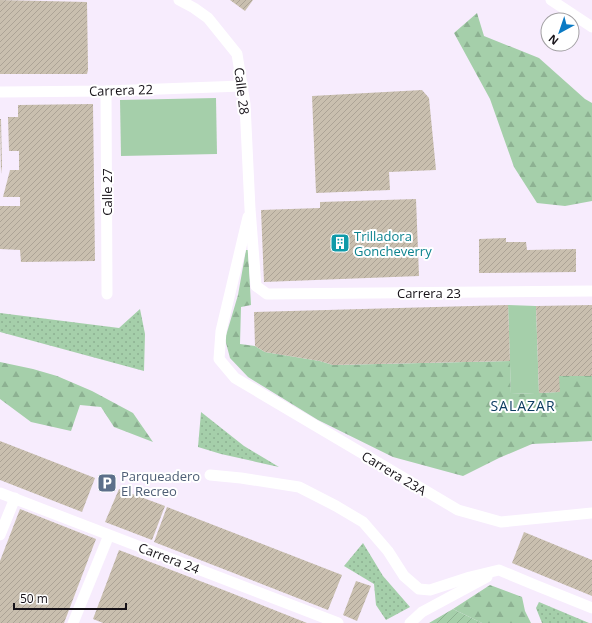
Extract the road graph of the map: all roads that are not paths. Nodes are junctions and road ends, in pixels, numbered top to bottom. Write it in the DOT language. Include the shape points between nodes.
graph roads {
  1 [pos="179,0"];
  2 [pos="551,0"];
  3 [pos="592,28"];
  4 [pos="242,86"];
  5 [pos="106,91"];
  6 [pos="0,92"];
  7 [pos="250,209"];
  8 [pos="592,292"];
  9 [pos="108,294"];
  10 [pos="267,294"];
  11 [pos="218,359"];
  12 [pos="210,475"];
  13 [pos="0,492"];
  14 [pos="14,498"];
  15 [pos="592,513"];
  16 [pos="0,535"];
  17 [pos="109,535"];
  18 [pos="499,570"];
  19 [pos="592,608"];
  20 [pos="73,623"];
  21 [pos="338,623"];
  22 [pos="410,623"];
  1 -- 4 [label="street, Calle 28" via="208,18 237,54"];
  2 -- 3 [label="street"];
  4 -- 5 [label="street, Carrera 22"];
  4 -- 7 [label="street, Calle 28"];
  5 -- 6 [label="street, Carrera 22"];
  5 -- 9 [label="street, Calle 27"];
  7 -- 10 [label="street, Calle 28" via="256,286"];
  7 -- 11 [label="street, Calle 28" via="221,331"];
  8 -- 10 [label="street, Carrera 23"];
  11 -- 15 [label="street, Carrera 23A" via="235,378 458,510 501,522"];
  12 -- 18 [label="street" via="299,487 336,506 363,522 388,551 404,576 419,589 430,590"];
  13 -- 14 [label="street, Carrera 24"];
  14 -- 16 [label="street"];
  14 -- 17 [label="street, Carrera 24"];
  17 -- 20 [label="street"];
  17 -- 21 [label="street, Carrera 24"];
  18 -- 19 [label="street"];
  18 -- 22 [label="street" via="422,612"];
}
